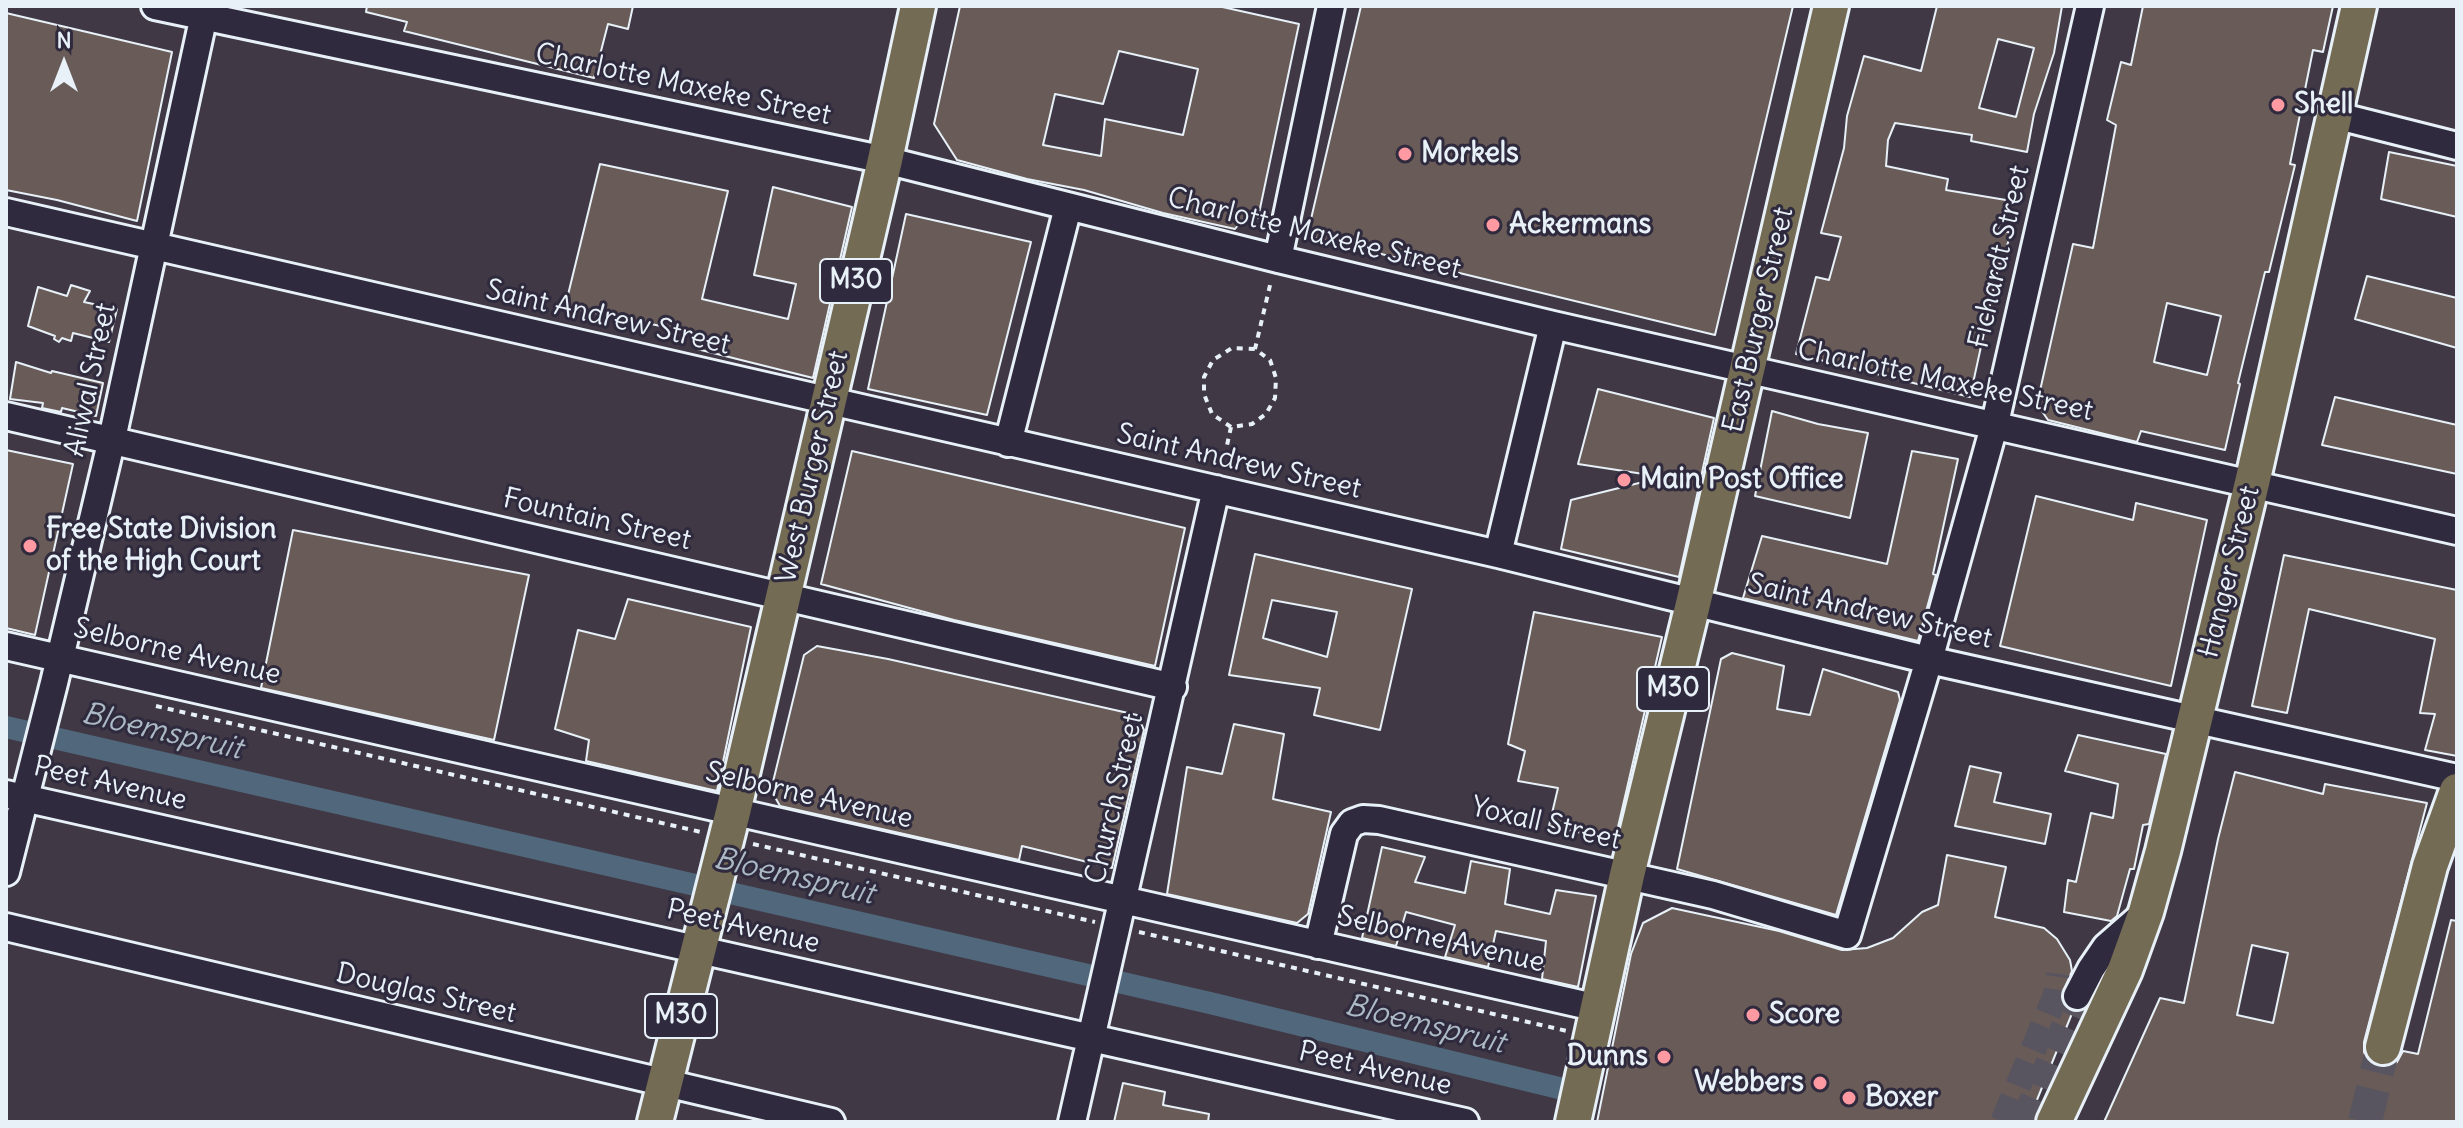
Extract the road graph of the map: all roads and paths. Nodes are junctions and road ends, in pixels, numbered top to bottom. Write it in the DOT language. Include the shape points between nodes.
graph roads {
  1 [pos="155,6"];
  2 [pos="918,6"];
  3 [pos="1331,6"];
  4 [pos="1831,6"];
  5 [pos="2090,6"];
  6 [pos="2359,6"];
  7 [pos="205,11"];
  8 [pos="2334,115"];
  9 [pos="2457,146"];
  10 [pos="885,160"];
  11 [pos="1068,207"];
  12 [pos="6,212"];
  13 [pos="154,245"];
  14 [pos="1278,259"];
  15 [pos="1553,325"];
  16 [pos="1255,349"];
  17 [pos="1748,370"];
  18 [pos="827,402"];
  19 [pos="6,416"];
  20 [pos="1995,423"];
  21 [pos="1231,427"];
  22 [pos="112,439"];
  23 [pos="1008,443"];
  24 [pos="2252,483"];
  25 [pos="1216,489"];
  26 [pos="2457,531"];
  27 [pos="1498,554"];
  28 [pos="784,597"];
  29 [pos="1693,604"];
  30 [pos="6,646"];
  31 [pos="1929,660"];
  32 [pos="57,671"];
  33 [pos="1173,687"];
  34 [pos="146,704"];
  35 [pos="2195,718"];
  36 [pos="2457,778"];
  37 [pos="2457,791"];
  38 [pos="16,796"];
  39 [pos="729,824"];
  40 [pos="6,872"];
  41 [pos="1627,875"];
  42 [pos="1124,901"];
  43 [pos="2146,912"];
  44 [pos="6,927"];
  45 [pos="1118,927"];
  46 [pos="1847,935"];
  47 [pos="700,938"];
  48 [pos="1318,945"];
  49 [pos="2077,996"];
  50 [pos="1595,1022"];
  51 [pos="1094,1028"];
  52 [pos="2383,1047"];
  53 [pos="665,1083"];
  54 [pos="655,1122"];
  55 [pos="831,1122"];
  56 [pos="1072,1122"];
  57 [pos="1465,1122"];
  58 [pos="1573,1122"];
  59 [pos="2054,1122"];
  1 -- 7 [label="street, Charlotte Maxeke Street"];
  2 -- 10 [label="main road, West Burger Street / M30"];
  3 -- 14 [label="street"];
  4 -- 17 [label="main road, East Burger Street / M30"];
  5 -- 20 [label="street, Fichardt Street"];
  6 -- 8 [label="main road, Hanger Street"];
  7 -- 10 [label="street, Charlotte Maxeke Street"];
  7 -- 13 [label="street, Aliwal Street"];
  8 -- 9 [label="street"];
  8 -- 24 [label="main road, Hanger Street"];
  10 -- 11 [label="street, Charlotte Maxeke Street"];
  10 -- 18 [label="main road, West Burger Street / M30"];
  11 -- 14 [label="street, Charlotte Maxeke Street"];
  11 -- 23 [label="street"];
  12 -- 13 [label="street, Saint Andrew Street"];
  13 -- 18 [label="street, Saint Andrew Street"];
  13 -- 22 [label="street, Aliwal Street"];
  14 -- 15 [label="street, Charlotte Maxeke Street"];
  14 -- 16 [label="path"];
  15 -- 17 [label="street, Charlotte Maxeke Street"];
  15 -- 27 [label="street"];
  16 -- 21 [label="path" via="1270,360 1275,398 1252,424"];
  16 -- 21 [label="path" via="1232,348 1213,360 1204,377 1212,414"];
  17 -- 20 [label="street, Charlotte Maxeke Street"];
  17 -- 29 [label="main road, East Burger Street / M30"];
  18 -- 23 [label="street, Saint Andrew Street"];
  18 -- 28 [label="main road, West Burger Street / M30"];
  19 -- 22 [label="street, Fountain Street"];
  20 -- 24 [label="street, Charlotte Maxeke Street"];
  20 -- 31 [label="street, Fichardt Street"];
  21 -- 25 [label="path"];
  22 -- 28 [label="street, Fountain Street"];
  22 -- 32 [label="street, Aliwal Street"];
  23 -- 25 [label="street, Saint Andrew Street"];
  24 -- 26 [label="street, Charlotte Maxeke Street"];
  24 -- 35 [label="main road, Hanger Street"];
  25 -- 27 [label="street, Saint Andrew Street"];
  25 -- 33 [label="street, Church Street"];
  27 -- 29 [label="street, Saint Andrew Street"];
  28 -- 33 [label="street, Fountain Street"];
  28 -- 39 [label="main road, West Burger Street / M30"];
  29 -- 31 [label="street, Saint Andrew Street"];
  29 -- 41 [label="main road, East Burger Street / M30"];
  30 -- 32 [label="street, Selborne Avenue"];
  31 -- 35 [label="street, Saint Andrew Street"];
  31 -- 46 [label="street, Fichardt Street"];
  32 -- 38 [label="street, Aliwal Street" via="32,767"];
  32 -- 39 [label="street, Selborne Avenue"];
  33 -- 42 [label="street, Church Street"];
  34 -- 39 [label="path"];
  35 -- 36 [label="street, Saint Andrew Street"];
  35 -- 43 [label="main road, Hanger Street"];
  37 -- 52 [label="main road" via="2430,866"];
  38 -- 40 [label="street, Aliwal Street"];
  38 -- 47 [label="street, Peet Avenue"];
  39 -- 42 [label="street, Selborne Avenue"];
  39 -- 45 [label="path"];
  39 -- 47 [label="main road, West Burger Street / M30"];
  41 -- 46 [label="street, Yoxall Street"];
  41 -- 48 [label="street, Yoxall Street" via="1363,819 1344,834"];
  41 -- 50 [label="main road, East Burger Street / M30"];
  42 -- 45 [label="street, Church Street"];
  42 -- 48 [label="street, Selborne Avenue"];
  43 -- 49 [label="street" via="2106,947"];
  43 -- 59 [label="main road, Hanger Street" via="2125,970"];
  44 -- 53 [label="street, Douglas Street"];
  45 -- 50 [label="path"];
  45 -- 51 [label="street, Church Street"];
  47 -- 51 [label="street, Peet Avenue"];
  47 -- 53 [label="main road, M30"];
  48 -- 50 [label="street, Selborne Avenue"];
  50 -- 58 [label="main road, M30"];
  51 -- 56 [label="street, Church Street"];
  51 -- 57 [label="street, Peet Avenue"];
  53 -- 54 [label="main road, M30"];
  53 -- 55 [label="street, Douglas Street"];
}
